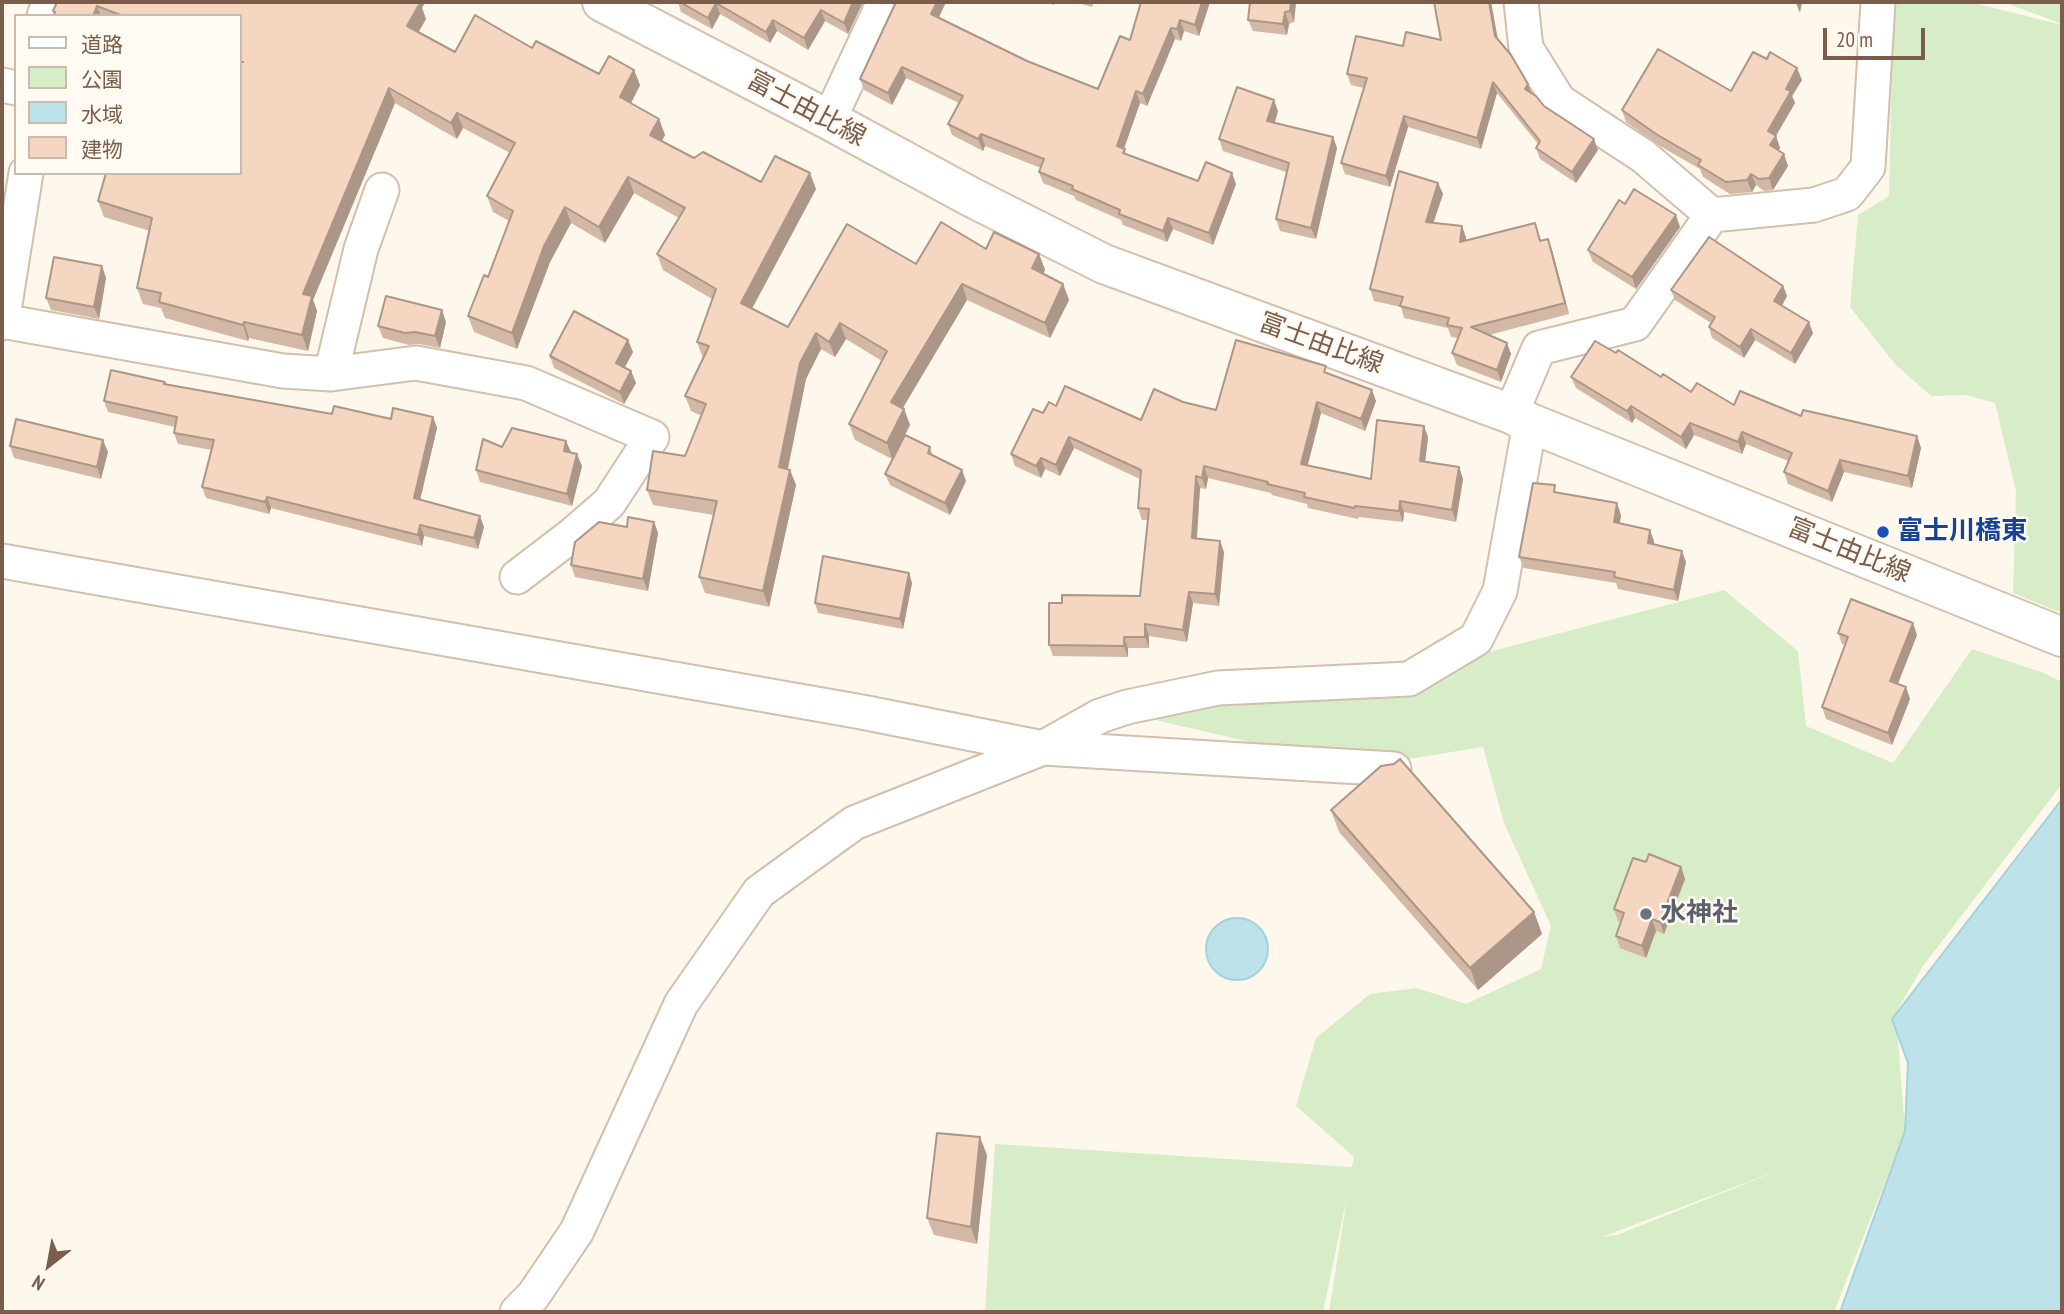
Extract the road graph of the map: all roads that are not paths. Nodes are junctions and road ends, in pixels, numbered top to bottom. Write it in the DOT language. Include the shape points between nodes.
graph roads {
  1 [pos="602,2"];
  2 [pos="884,2"];
  3 [pos="1521,2"];
  4 [pos="1878,2"];
  5 [pos="829,120"];
  6 [pos="26,175"];
  7 [pos="382,190"];
  8 [pos="1712,215"];
  9 [pos="2,322"];
  10 [pos="331,374"];
  11 [pos="1520,418"];
  12 [pos="2,561"];
  13 [pos="517,577"];
  14 [pos="2062,637"];
  15 [pos="1043,748"];
  16 [pos="1394,769"];
  17 [pos="517,1312"];
  1 -- 5 [label="main road, 富士由比線"];
  2 -- 5 [label="street"];
  3 -- 8 [label="street" via="1526,48 1559,101 1643,156"];
  4 -- 8 [label="street" via="1868,167 1847,194 1814,205"];
  5 -- 11 [label="main road, 富士由比線" via="1104,264"];
  6 -- 9 [label="street"];
  7 -- 10 [label="street" via="361,248"];
  8 -- 11 [label="street" via="1635,324 1539,348"];
  9 -- 10 [label="street" via="283,371"];
  10 -- 13 [label="street" via="416,363 526,383 652,437 609,503"];
  11 -- 14 [label="main road, 富士由比線"];
  11 -- 15 [label="street" via="1500,591 1476,639 1409,679 1218,688 1100,716"];
  12 -- 15 [label="street"];
  15 -- 16 [label="street"];
  15 -- 17 [label="street" via="854,823 759,892 681,1004 577,1231"];
}
